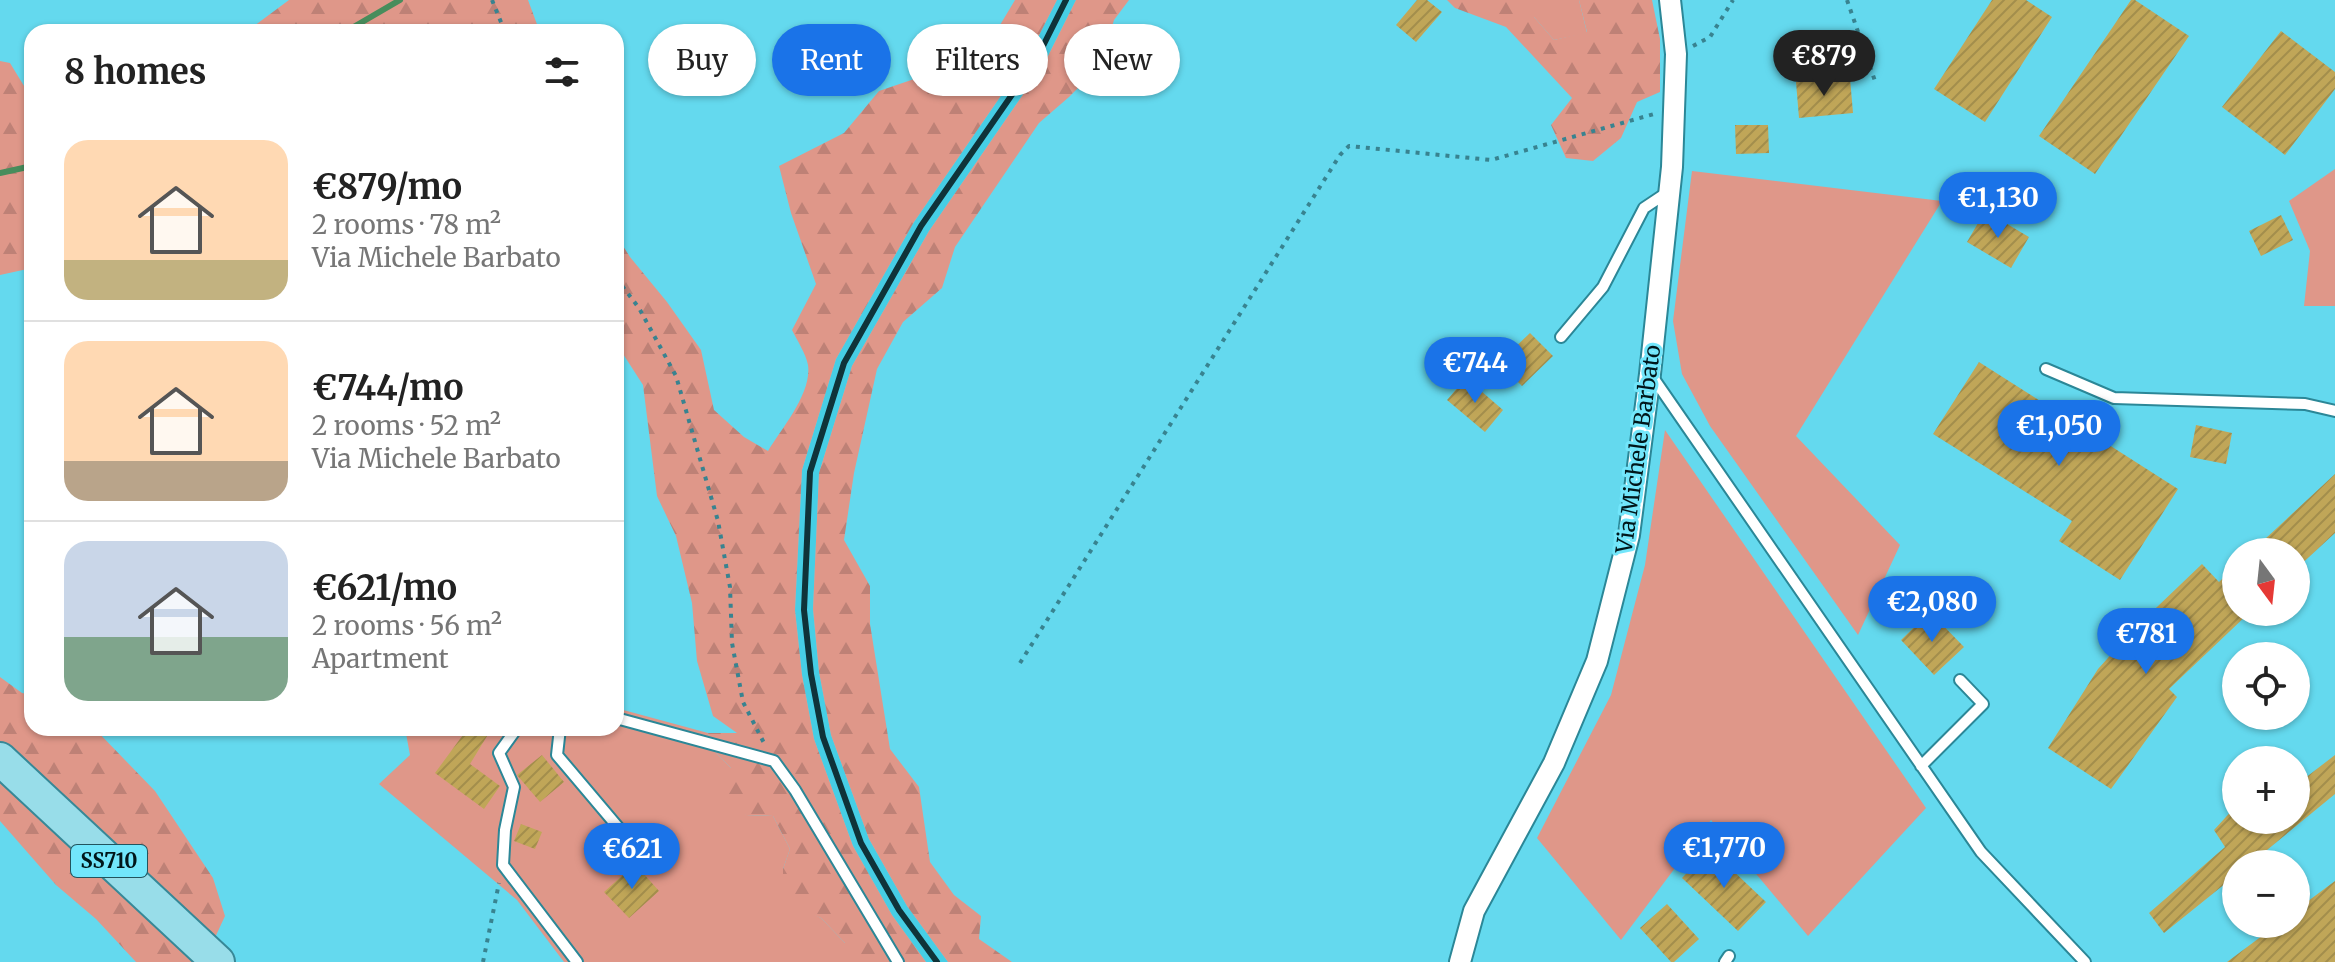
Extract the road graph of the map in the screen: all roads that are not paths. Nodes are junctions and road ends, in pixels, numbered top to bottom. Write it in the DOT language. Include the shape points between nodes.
graph roads {
  1 [pos="1670,0"];
  2 [pos="1669,191"];
  3 [pos="1561,337"];
  4 [pos="2046,369"];
  5 [pos="1650,374"];
  6 [pos="2335,411"];
  7 [pos="1960,680"];
  8 [pos="624,720"];
  9 [pos="511,736"];
  10 [pos="559,736"];
  11 [pos="0,759"];
  12 [pos="1921,766"];
  13 [pos="639,852"];
  14 [pos="218,962"];
  15 [pos="577,962"];
  16 [pos="898,962"];
  17 [pos="1460,962"];
  18 [pos="2085,962"];
  1 -- 2 [label="street, Via Michele Barbato" via="1676,54"];
  2 -- 3 [label="lane" via="1644,208 1603,287"];
  2 -- 5 [label="street, Via Michele Barbato"];
  4 -- 6 [label="lane" via="2114,398 2305,404"];
  5 -- 12 [label="lane"];
  5 -- 17 [label="street, Via Michele Barbato" via="1629,535 1597,661 1554,763 1474,911"];
  7 -- 12 [label="lane" via="1983,704"];
  8 -- 16 [label="lane" via="774,761"];
  9 -- 15 [label="lane" via="499,753 514,787 503,865"];
  10 -- 13 [label="lane" via="557,755"];
  11 -- 14 [label="main road, SS710"];
  12 -- 18 [label="lane" via="1981,852"];
}
